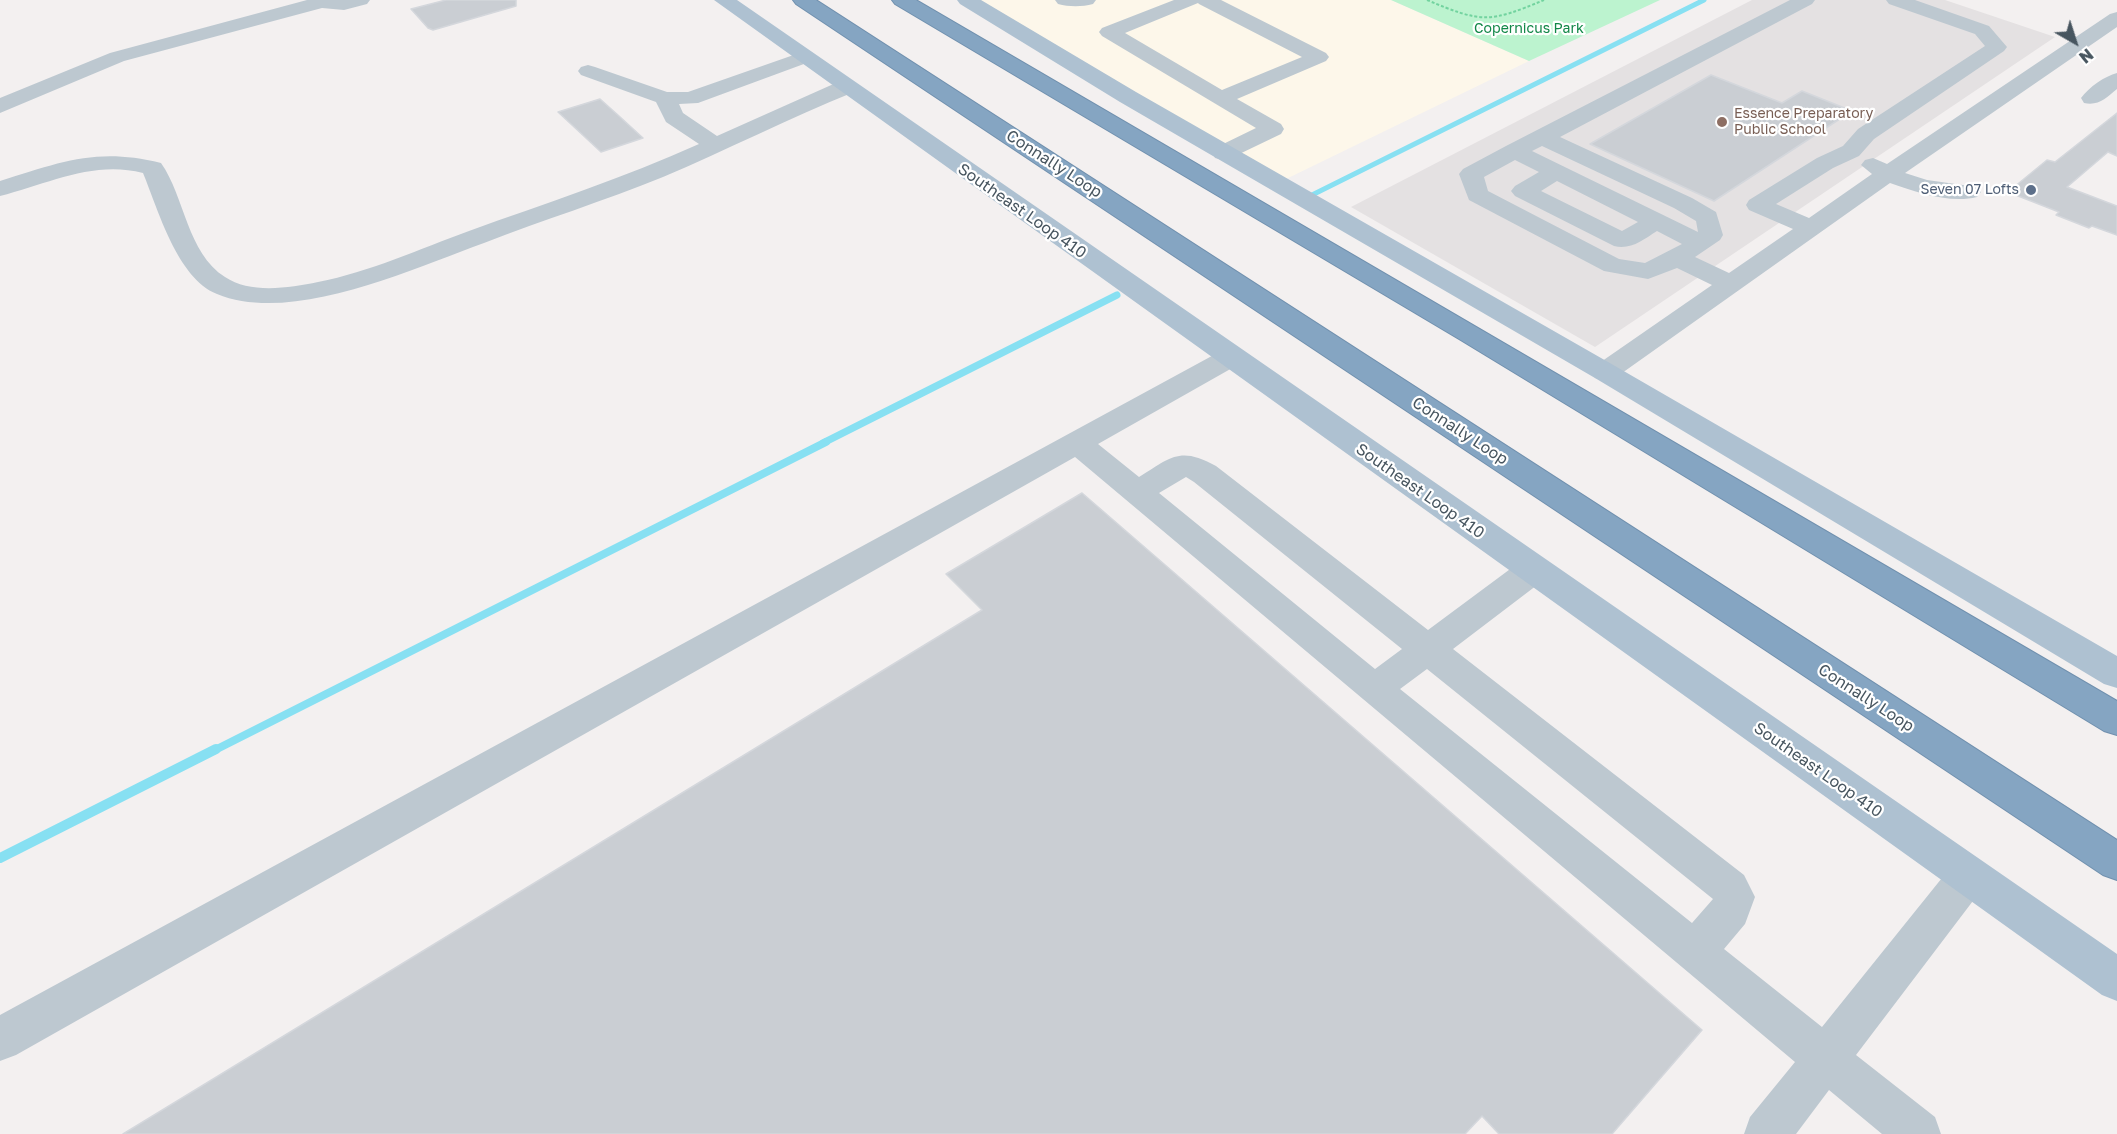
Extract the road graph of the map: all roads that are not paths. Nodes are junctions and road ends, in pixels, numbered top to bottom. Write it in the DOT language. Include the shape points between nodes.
graph roads {
  1 [pos="360,0"];
  2 [pos="724,0"];
  3 [pos="803,0"];
  4 [pos="903,0"];
  5 [pos="967,0"];
  6 [pos="1065,0"];
  7 [pos="1086,0"];
  8 [pos="1191,0"];
  9 [pos="1206,0"];
  10 [pos="1805,0"];
  11 [pos="1896,0"];
  12 [pos="2117,18"];
  13 [pos="805,57"];
  14 [pos="588,71"];
  15 [pos="2117,79"];
  16 [pos="846,87"];
  17 [pos="665,98"];
  18 [pos="1221,98"];
  19 [pos="2092,98"];
  20 [pos="2,100"];
  21 [pos="1542,137"];
  22 [pos="716,146"];
  23 [pos="1514,151"];
  24 [pos="1851,151"];
  25 [pos="1222,153"];
  26 [pos="1557,172"];
  27 [pos="1888,174"];
  28 [pos="0,189"];
  29 [pos="1969,192"];
  30 [pos="1656,221"];
  31 [pos="1811,228"];
  32 [pos="1700,243"];
  33 [pos="1677,258"];
  34 [pos="1731,284"];
  35 [pos="1231,357"];
  36 [pos="1605,372"];
  37 [pos="1077,442"];
  38 [pos="1137,492"];
  39 [pos="1533,570"];
  40 [pos="1427,648"];
  41 [pos="2117,674"];
  42 [pos="1374,689"];
  43 [pos="2117,720"];
  44 [pos="2117,862"];
  45 [pos="1968,876"];
  46 [pos="1694,952"];
  47 [pos="2117,980"];
  48 [pos="0,1040"];
  49 [pos="1827,1059"];
  50 [pos="1767,1134"];
  51 [pos="1918,1134"];
  1 -- 20 [label="street" via="344,4 322,2 117,57"];
  2 -- 13 [label="main road, Southeast Loop 410"];
  3 -- 44 [label="highway, Connally Loop"];
  4 -- 43 [label="highway"];
  5 -- 25 [label="main road"];
  6 -- 7 [label="street"];
  8 -- 18 [label="street" via="1109,32"];
  9 -- 18 [label="street" via="1319,57"];
  10 -- 21 [label="street"];
  11 -- 24 [label="street" via="1982,30 1997,47 1866,134"];
  12 -- 27 [label="street"];
  13 -- 16 [label="main road, Southeast Loop 410"];
  13 -- 17 [label="street" via="690,98"];
  14 -- 17 [label="street"];
  15 -- 19 [label="street"];
  16 -- 22 [label="street"];
  16 -- 35 [label="main road, Southeast Loop 410"];
  17 -- 22 [label="street" via="674,117"];
  18 -- 25 [label="street" via="1273,129"];
  21 -- 23 [label="street"];
  21 -- 32 [label="street" via="1707,217 1711,235"];
  22 -- 28 [label="street" via="394,267 334,286 258,296 225,289 211,280 190,253 153,168 121,160 96,162"];
  23 -- 26 [label="street"];
  23 -- 33 [label="street" via="1471,174 1477,195 1612,266 1648,271"];
  24 -- 27 [label="street"];
  24 -- 31 [label="street" via="1758,205"];
  25 -- 36 [label="main road"];
  26 -- 30 [label="street"];
  26 -- 30 [label="street" via="1523,191 1623,241"];
  27 -- 29 [label="street" via="1946,192"];
  27 -- 31 [label="street"];
  30 -- 32 [label="street"];
  31 -- 34 [label="street"];
  32 -- 33 [label="street"];
  33 -- 34 [label="street"];
  34 -- 36 [label="street"];
  35 -- 37 [label="street"];
  35 -- 39 [label="main road, Southeast Loop 410"];
  36 -- 41 [label="main road"];
  37 -- 38 [label="street"];
  37 -- 48 [label="street"];
  38 -- 40 [label="street" via="1180,466 1196,468"];
  38 -- 42 [label="street"];
  39 -- 40 [label="street"];
  39 -- 45 [label="main road, Southeast Loop 410"];
  40 -- 42 [label="street"];
  40 -- 46 [label="street" via="1731,888 1734,897 1730,910"];
  42 -- 46 [label="street"];
  45 -- 47 [label="main road, Southeast Loop 410"];
  45 -- 49 [label="street"];
  46 -- 49 [label="street"];
  49 -- 50 [label="street"];
  49 -- 51 [label="street"];
}
